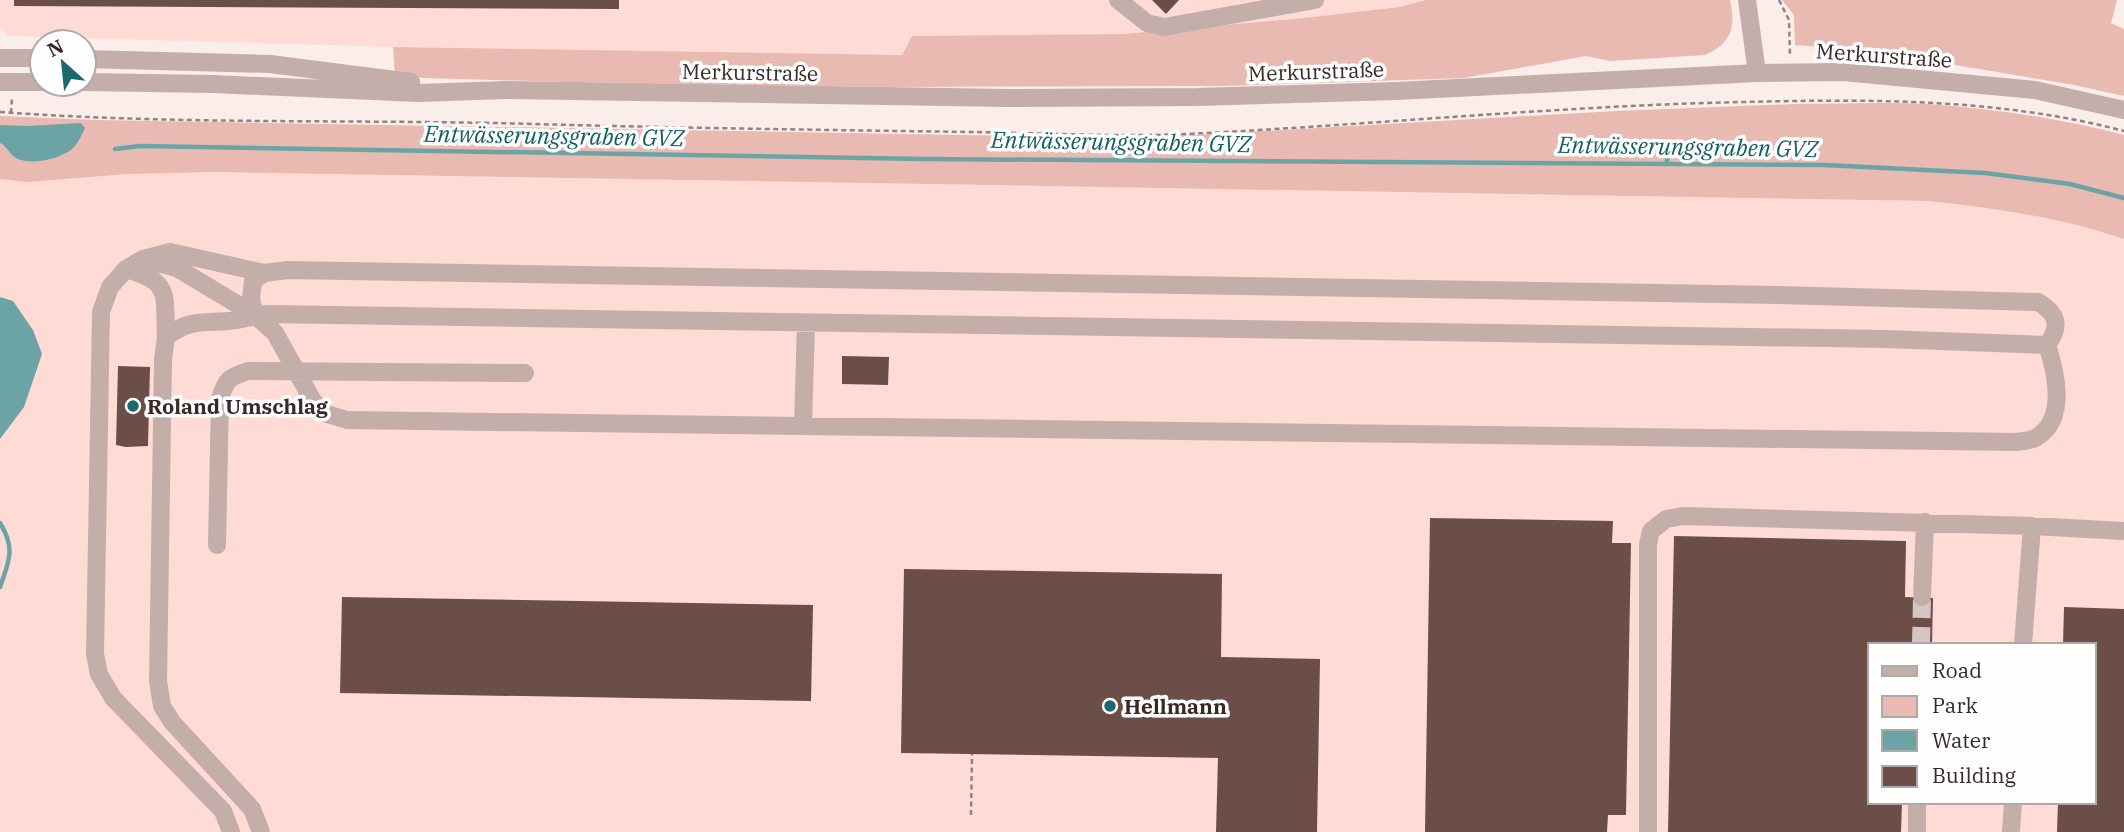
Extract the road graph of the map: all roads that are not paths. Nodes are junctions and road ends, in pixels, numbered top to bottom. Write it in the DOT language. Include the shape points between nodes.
graph roads {
  1 [pos="1118,0"];
  2 [pos="1315,0"];
  3 [pos="1746,0"];
  4 [pos="0,58"];
  5 [pos="28,58"];
  6 [pos="98,59"];
  7 [pos="1757,73"];
  8 [pos="0,82"];
  9 [pos="28,82"];
  10 [pos="98,82"];
  11 [pos="506,90"];
  12 [pos="2124,110"];
  13 [pos="143,259"];
  14 [pos="126,269"];
  15 [pos="264,273"];
  16 [pos="255,315"];
  17 [pos="806,323"];
  18 [pos="166,337"];
  19 [pos="2047,345"];
  20 [pos="297,371"];
  21 [pos="525,373"];
  22 [pos="803,426"];
  23 [pos="1925,522"];
  24 [pos="2032,526"];
  25 [pos="2124,531"];
  26 [pos="217,545"];
  27 [pos="1922,597"];
  28 [pos="2023,643"];
  29 [pos="1917,804"];
  30 [pos="2013,804"];
  31 [pos="231,832"];
  32 [pos="261,832"];
  33 [pos="1648,832"];
  34 [pos="1917,832"];
  35 [pos="2011,832"];
  1 -- 2 [label="street" via="1147,23 1164,27"];
  3 -- 7 [label="street"];
  4 -- 5 [label="street"];
  6 -- 11 [label="street, Merkurstraße" via="270,64"];
  7 -- 11 [label="street, Merkurstraße" via="1198,97"];
  7 -- 12 [label="street, Merkurstraße" via="1843,72 2035,90"];
  8 -- 9 [label="street"];
  10 -- 11 [label="street, Merkurstraße" via="418,93"];
  13 -- 14 [label="street"];
  13 -- 15 [label="street" via="170,252"];
  13 -- 16 [label="street" via="177,268"];
  14 -- 18 [label="street" via="160,285"];
  14 -- 31 [label="street" via="110,287 101,312 95,654 99,674 113,698 223,811"];
  15 -- 16 [label="street" via="253,282"];
  15 -- 19 [label="street" via="315,270 2038,302 2051,309 2056,320"];
  16 -- 17 [label="street"];
  16 -- 18 [label="street" via="181,325"];
  16 -- 20 [label="street" via="275,333"];
  17 -- 19 [label="street"];
  17 -- 22 [label="street"];
  18 -- 32 [label="street" via="158,556 162,706 252,809"];
  19 -- 22 [label="street" via="2055,411 2050,426 2035,439 2015,442"];
  20 -- 21 [label="street"];
  20 -- 22 [label="street" via="313,401 327,414 346,420"];
  20 -- 26 [label="street" via="248,371 231,376 224,386"];
  23 -- 24 [label="street"];
  23 -- 27 [label="street"];
  23 -- 33 [label="street" via="1683,516 1667,519 1651,531"];
  24 -- 25 [label="street"];
  24 -- 28 [label="street"];
  29 -- 34 [label="street"];
  30 -- 35 [label="street"];
}
